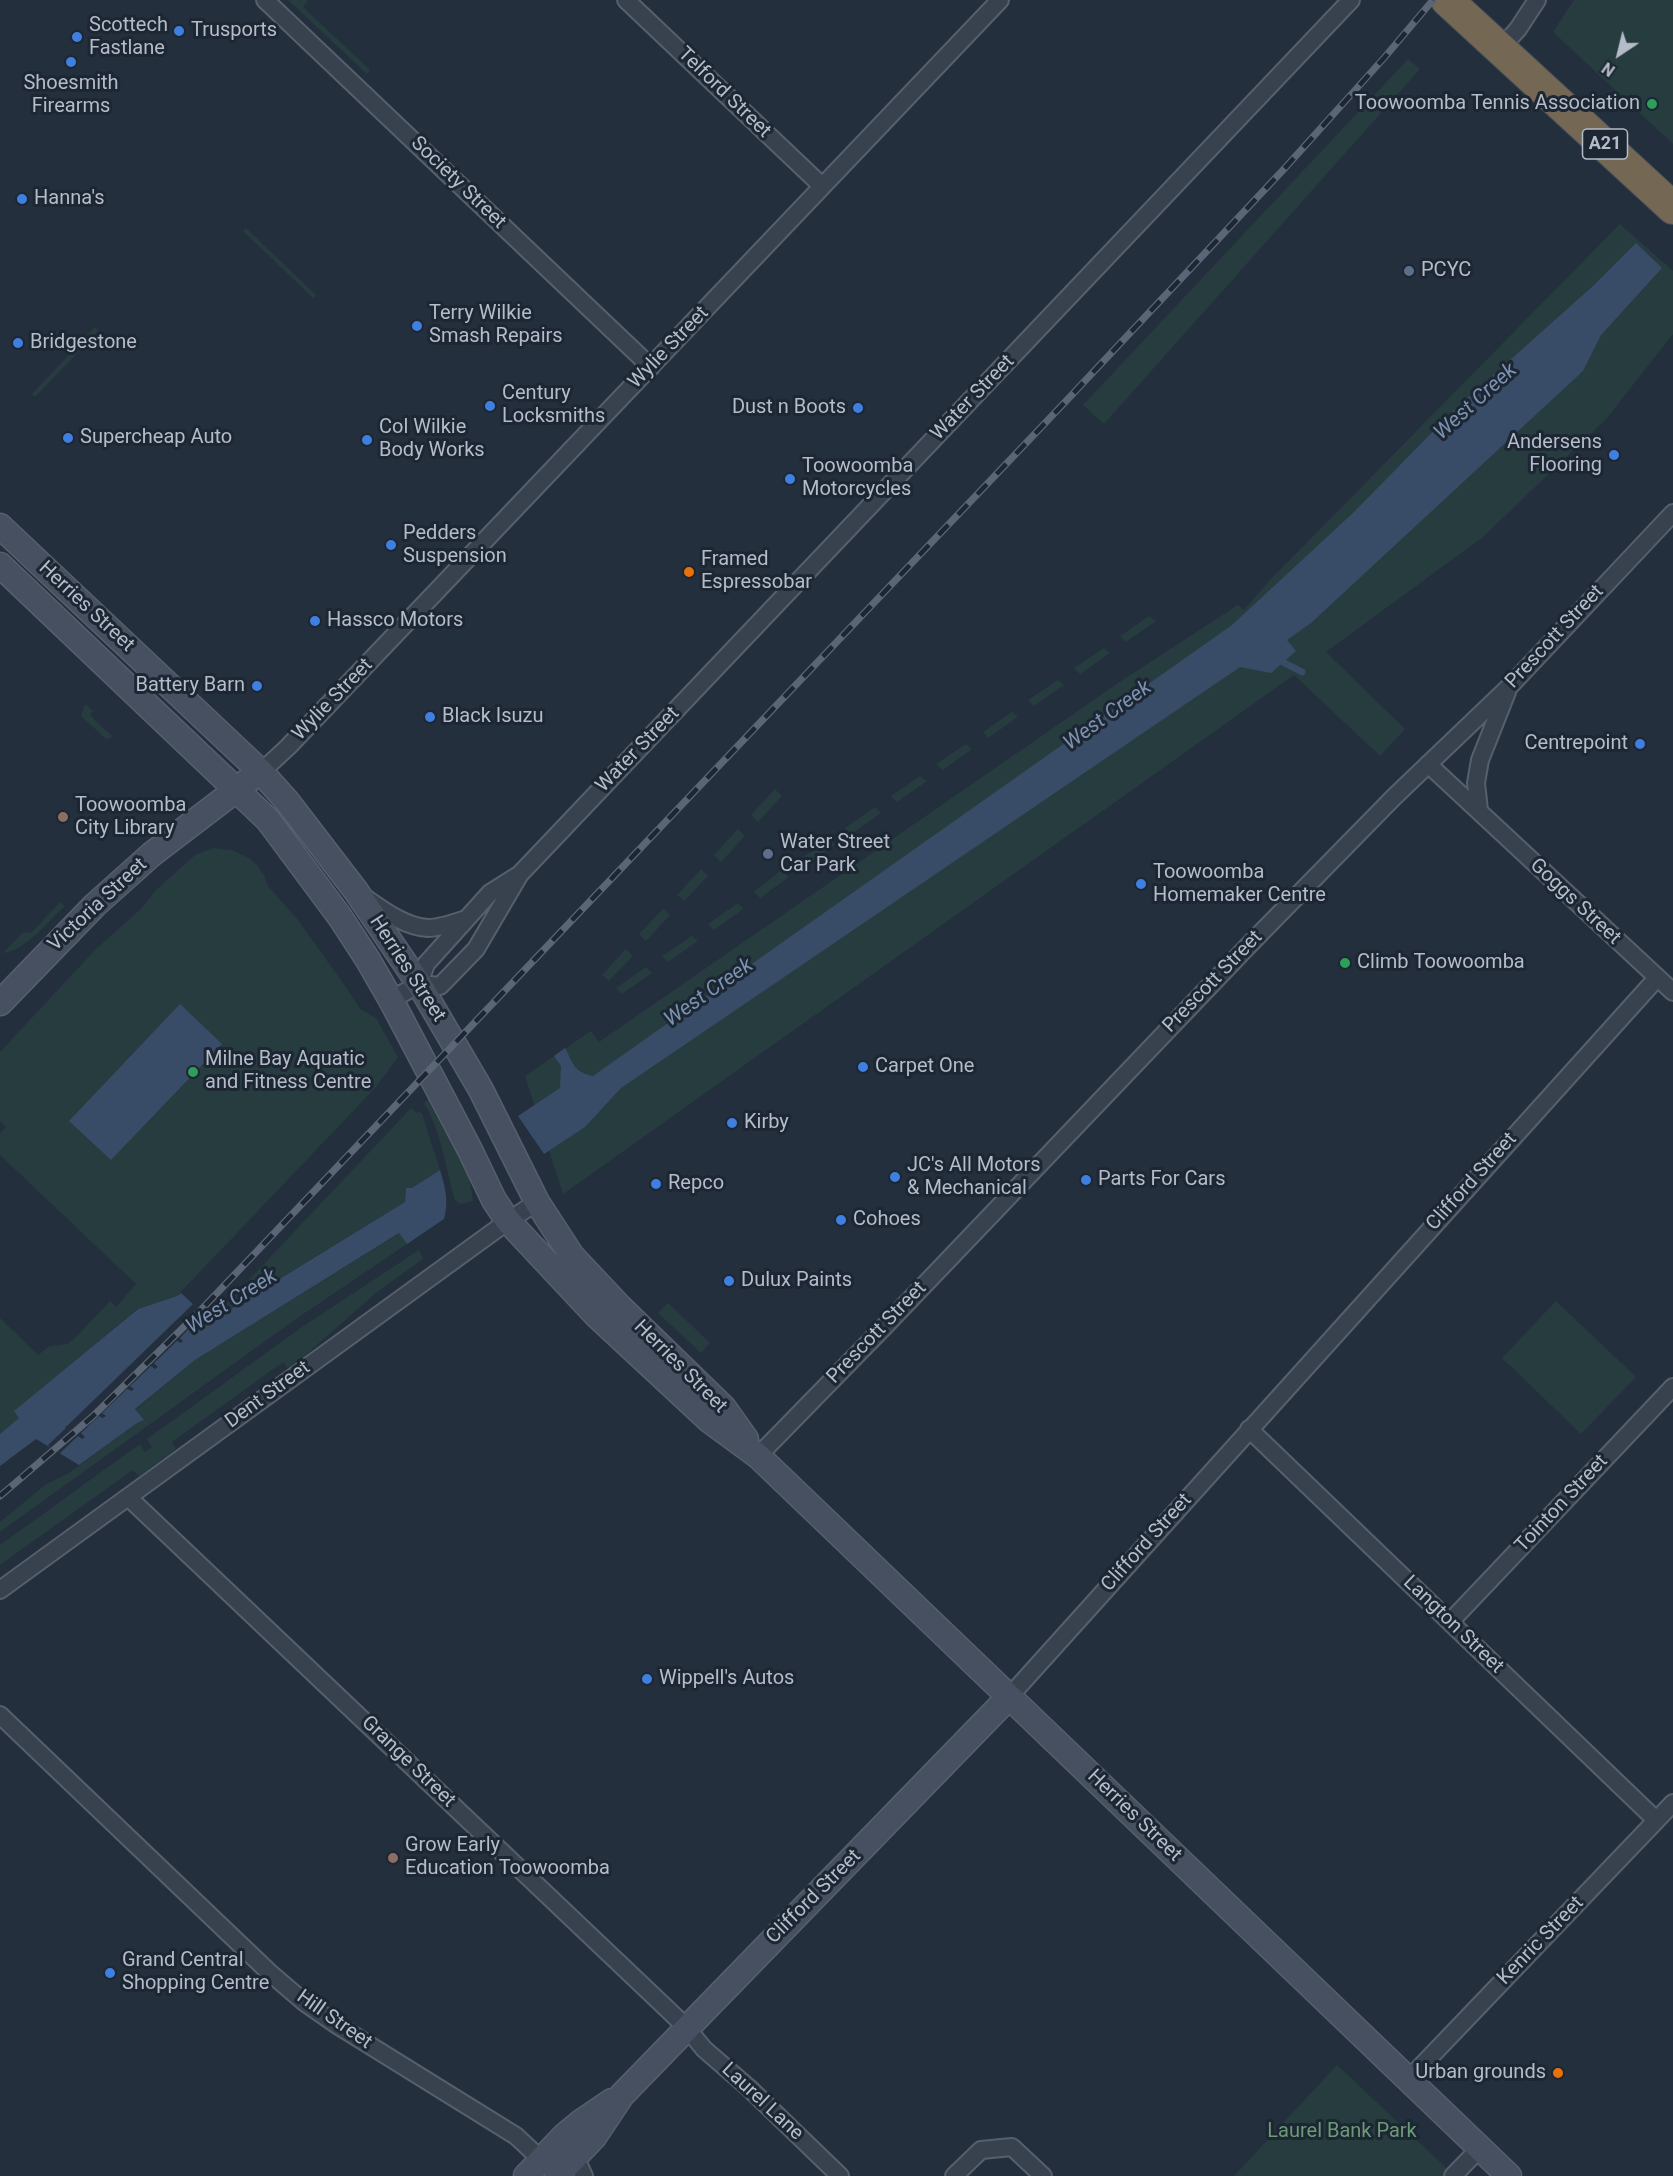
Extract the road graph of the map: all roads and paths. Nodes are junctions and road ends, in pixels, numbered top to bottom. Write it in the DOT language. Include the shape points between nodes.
graph roads {
  1 [pos="265,0"];
  2 [pos="626,0"];
  3 [pos="1000,0"];
  4 [pos="1351,0"];
  5 [pos="1447,0"];
  6 [pos="1537,0"];
  7 [pos="1499,50"];
  8 [pos="822,186"];
  9 [pos="1673,208"];
  10 [pos="651,367"];
  11 [pos="1673,513"];
  12 [pos="0,526"];
  13 [pos="0,566"];
  14 [pos="1510,686"];
  15 [pos="1428,764"];
  16 [pos="261,772"];
  17 [pos="236,790"];
  18 [pos="1479,810"];
  19 [pos="520,874"];
  20 [pos="356,891"];
  21 [pos="466,919"];
  22 [pos="1658,978"];
  23 [pos="419,984"];
  24 [pos="1673,992"];
  25 [pos="391,1000"];
  26 [pos="0,1003"];
  27 [pos="537,1202"];
  28 [pos="508,1221"];
  29 [pos="1673,1387"];
  30 [pos="1249,1430"];
  31 [pos="758,1456"];
  32 [pos="128,1497"];
  33 [pos="0,1590"];
  34 [pos="1450,1622"];
  35 [pos="1009,1697"];
  36 [pos="0,1715"];
  37 [pos="1673,1803"];
  38 [pos="1656,1820"];
  39 [pos="686,2027"];
  40 [pos="1409,2079"];
  41 [pos="622,2095"];
  42 [pos="1480,2148"];
  43 [pos="579,2167"];
  44 [pos="546,2172"];
  45 [pos="840,2176"];
  46 [pos="954,2176"];
  47 [pos="1043,2176"];
  48 [pos="1453,2176"];
  49 [pos="1509,2176"];
  1 -- 10 [label="street, Society Street"];
  2 -- 8 [label="street, Telford Street"];
  3 -- 8 [label="street, Wylie Street"];
  4 -- 19 [label="street, Water Street"];
  5 -- 7 [label="highway, A21"];
  6 -- 7 [label="street"];
  7 -- 9 [label="highway, A21"];
  8 -- 10 [label="street, Wylie Street"];
  10 -- 16 [label="street, Wylie Street"];
  11 -- 14 [label="street, Prescott Street"];
  12 -- 16 [label="main road, Herries Street"];
  13 -- 17 [label="main road, Herries Street"];
  14 -- 15 [label="street, Prescott Street"];
  14 -- 18 [label="street" via="1480,760 1476,783"];
  15 -- 18 [label="street, Goggs Street"];
  15 -- 31 [label="street, Prescott Street" via="1257,936"];
  16 -- 17 [label="main road, Victoria Street"];
  16 -- 20 [label="main road, Herries Street"];
  17 -- 25 [label="main road, Herries Street" via="268,820 363,952"];
  17 -- 26 [label="main road, Victoria Street" via="94,904"];
  18 -- 22 [label="street, Goggs Street"];
  19 -- 21 [label="street, Water Street" via="490,893"];
  19 -- 23 [label="street, Water Street" via="476,949 440,987"];
  20 -- 21 [label="street" via="416,927 429,928"];
  20 -- 23 [label="main road, Herries Street"];
  21 -- 23 [label="street, Water Street" via="426,964"];
  22 -- 24 [label="street, Goggs Street"];
  22 -- 30 [label="street, Clifford Street"];
  23 -- 25 [label="street, Water Street"];
  23 -- 27 [label="main road, Herries Street" via="481,1090"];
  25 -- 28 [label="main road, Herries Street"];
  27 -- 28 [label="street, Dent Street"];
  27 -- 31 [label="main road, Herries Street" via="572,1256 724,1408"];
  28 -- 31 [label="main road, Herries Street" via="596,1315 709,1420"];
  28 -- 32 [label="street, Dent Street"];
  29 -- 34 [label="street, Tointon Street"];
  30 -- 34 [label="street, Langton Street"];
  30 -- 35 [label="street, Clifford Street"];
  31 -- 35 [label="main road, Herries Street"];
  32 -- 33 [label="street, Dent Street"];
  32 -- 39 [label="street, Grange Street"];
  34 -- 38 [label="street, Langton Street"];
  35 -- 39 [label="main road, Clifford Street"];
  35 -- 40 [label="main road, Herries Street"];
  36 -- 44 [label="street, Hill Street" via="304,2002 516,2136"];
  37 -- 38 [label="street, Kenric Street"];
  38 -- 40 [label="street, Kenric Street"];
  39 -- 41 [label="main road, Clifford Street"];
  39 -- 45 [label="street, Laurel Lane" via="704,2049"];
  40 -- 42 [label="main road, Herries Street"];
  41 -- 43 [label="main road, Clifford Street"];
  41 -- 44 [label="main road, Clifford Street" via="581,2122"];
  42 -- 48 [label="street"];
  42 -- 49 [label="main road, Herries Street"];
  43 -- 44 [label="main road, Clifford Street"];
  46 -- 47 [label="street" via="981,2150 1012,2147"];
}
